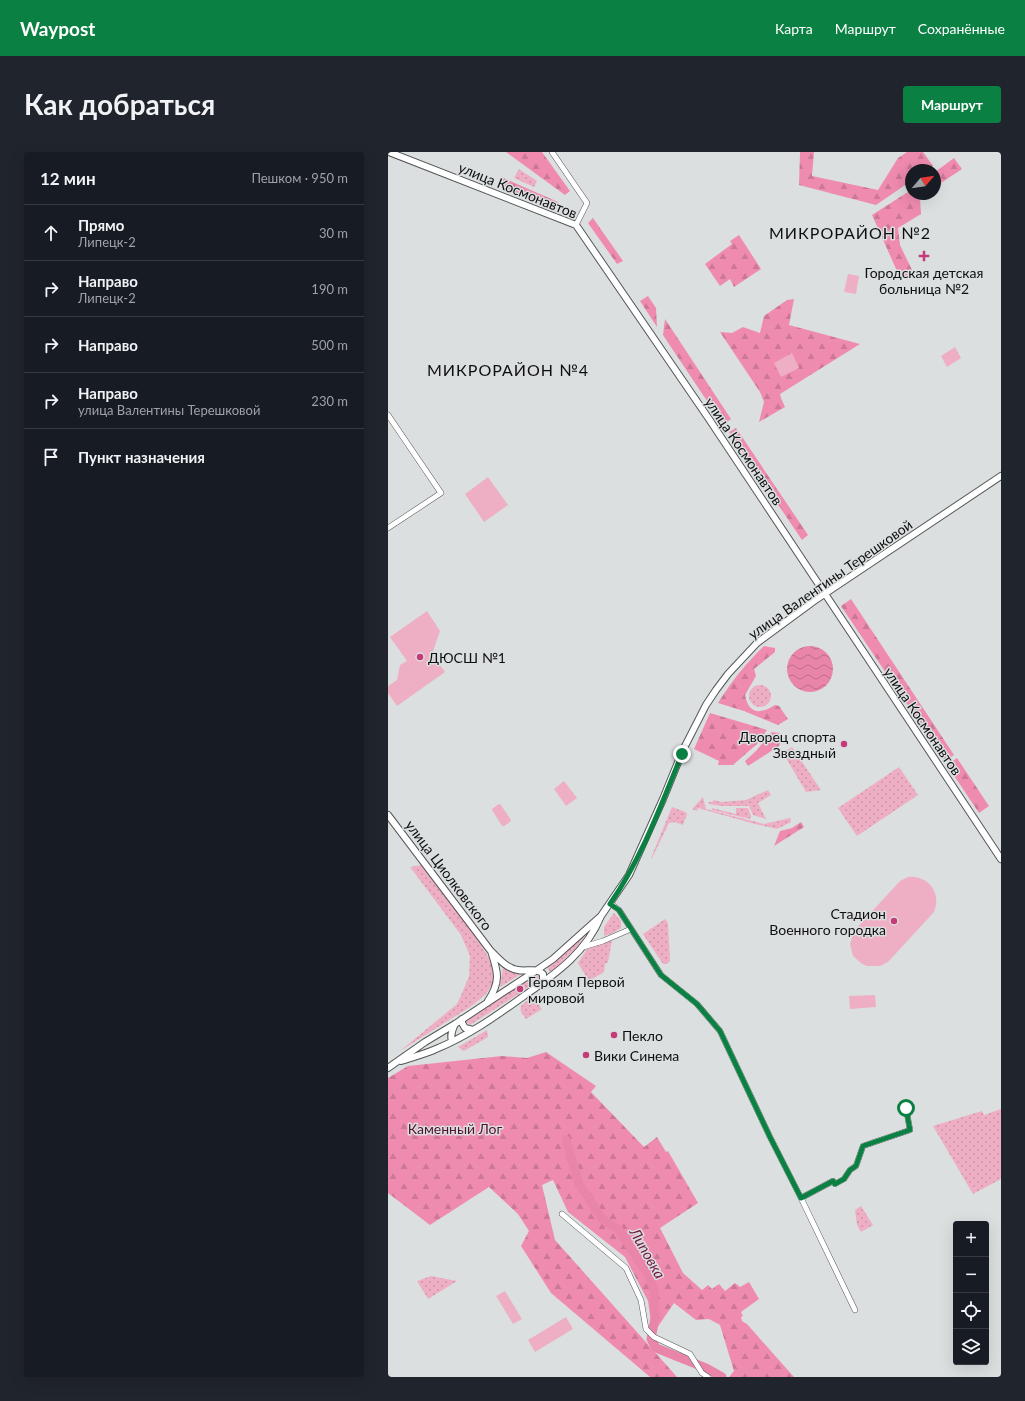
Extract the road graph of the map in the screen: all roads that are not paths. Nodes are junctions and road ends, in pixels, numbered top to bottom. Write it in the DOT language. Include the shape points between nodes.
graph roads {
  1 [pos="389,152"];
  2 [pos="552,152"];
  3 [pos="576,225"];
  4 [pos="388,415"];
  5 [pos="1001,476"];
  6 [pos="388,528"];
  7 [pos="825,594"];
  8 [pos="388,815"];
  9 [pos="1001,859"];
  10 [pos="610,904"];
  11 [pos="600,916"];
  12 [pos="625,919"];
  13 [pos="631,929"];
  14 [pos="623,932"];
  15 [pos="583,947"];
  16 [pos="490,950"];
  17 [pos="537,970"];
  18 [pos="543,983"];
  19 [pos="487,1002"];
  20 [pos="462,1019"];
  21 [pos="455,1024"];
  22 [pos="472,1030"];
  23 [pos="452,1042"];
  24 [pos="391,1066"];
  25 [pos="906,1108"];
  26 [pos="801,1198"];
  27 [pos="562,1214"];
  28 [pos="855,1310"];
  29 [pos="708,1377"];
  1 -- 3 [label="main road, улица Космонавтов"];
  2 -- 3 [label="street" via="588,203"];
  3 -- 7 [label="main road, улица Космонавтов"];
  4 -- 6 [label="street" via="441,493"];
  5 -- 7 [label="main road, улица Валентины Терешковой"];
  7 -- 9 [label="main road, улица Космонавтов"];
  7 -- 10 [label="main road, улица Валентины Терешковой" via="757,643 716,690 693,729 629,875"];
  8 -- 16 [label="main road, улица Циолковского"];
  10 -- 11 [label="main road, улица Валентины Терешковой"];
  10 -- 12 [label="street" via="619,910"];
  11 -- 15 [label="main road, улица Валентины Терешковой"];
  11 -- 17 [label="main road, улица Валентины Терешковой" via="553,959"];
  12 -- 13 [label="street"];
  12 -- 14 [label="street" via="626,927"];
  13 -- 14 [label="street"];
  13 -- 26 [label="street" via="661,975 697,1004 720,1031"];
  14 -- 15 [label="street"];
  15 -- 18 [label="main road, улица Валентины Терешковой" via="566,966"];
  16 -- 17 [label="main road" via="505,964 518,970"];
  16 -- 19 [label="main road" via="498,975 495,991"];
  17 -- 18 [label="main road" via="543,974"];
  17 -- 19 [label="main road, улица Валентины Терешковой"];
  18 -- 22 [label="main road, улица Валентины Терешковой"];
  19 -- 20 [label="main road, улица Валентины Терешковой"];
  20 -- 21 [label="main road, улица Валентины Терешковой"];
  20 -- 22 [label="main road" via="465,1028"];
  21 -- 23 [label="main road"];
  21 -- 24 [label="main road, улица Валентины Терешковой"];
  22 -- 23 [label="main road, улица Валентины Терешковой"];
  23 -- 24 [label="main road, улица Валентины Терешковой"];
  25 -- 26 [label="street" via="910,1130 863,1146 856,1166 844,1179 835,1184 833,1181"];
  26 -- 28 [label="street"];
  27 -- 29 [label="street" via="626,1268 641,1300 646,1329 654,1337 690,1354 702,1373"];
}
